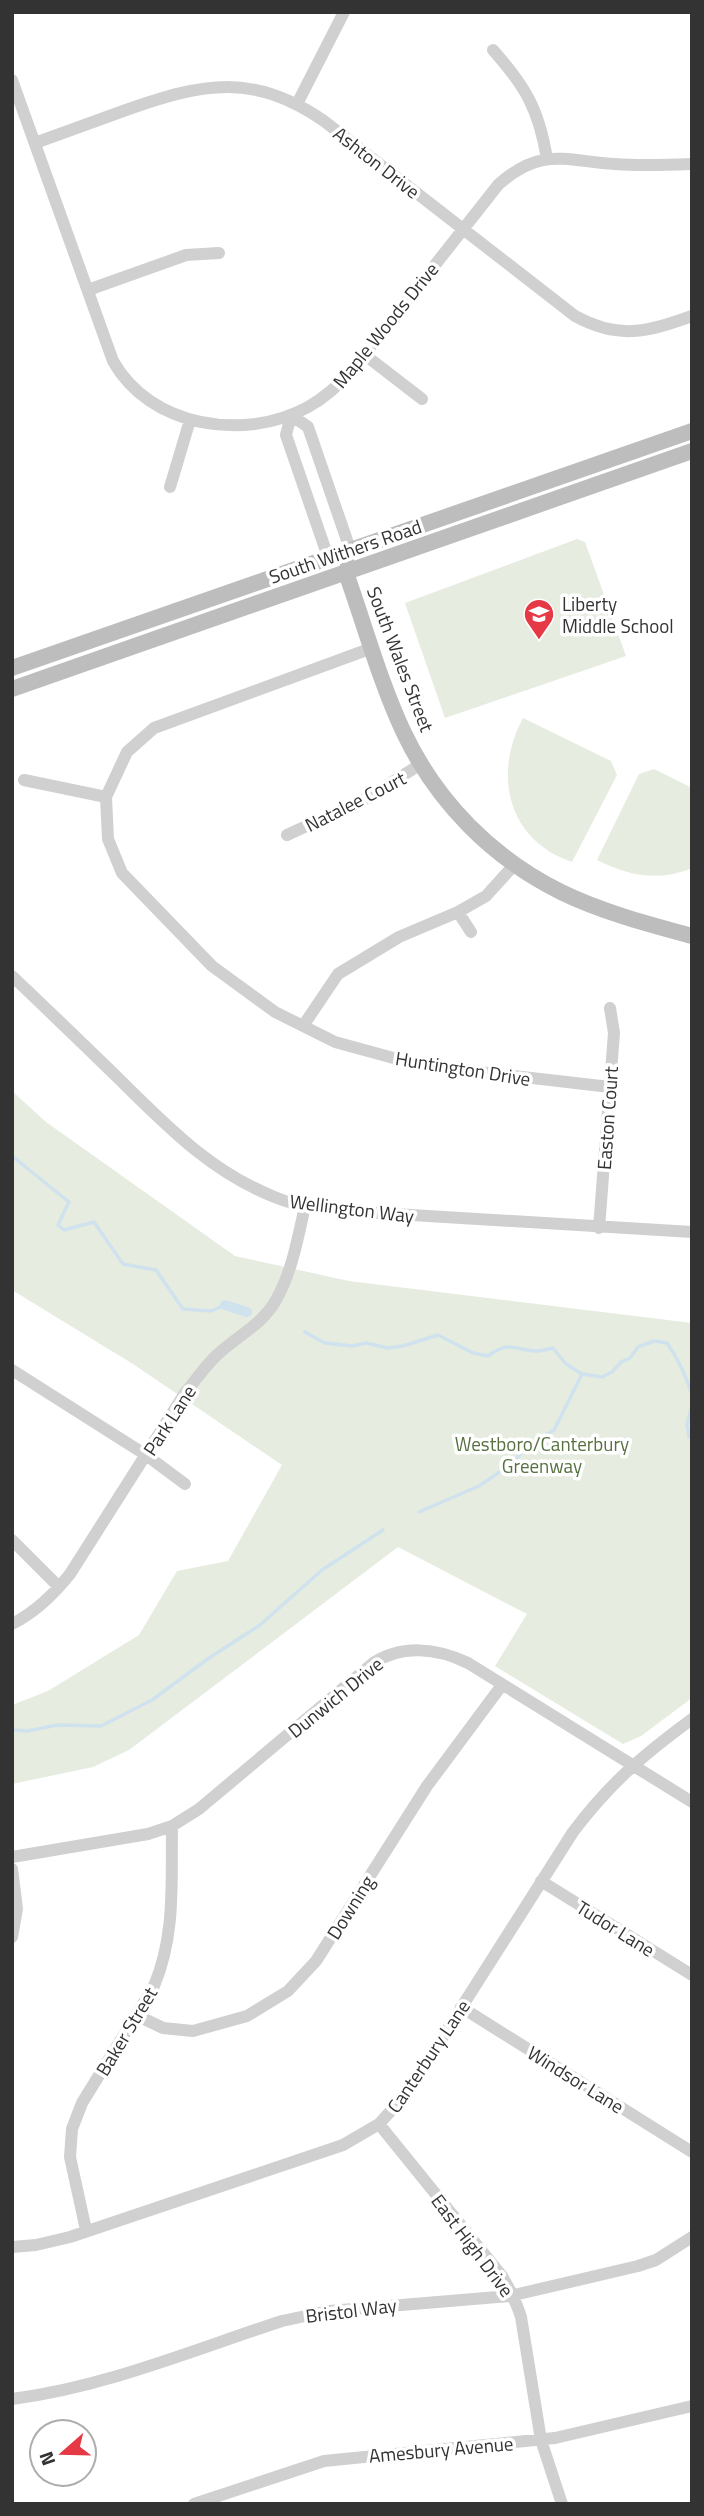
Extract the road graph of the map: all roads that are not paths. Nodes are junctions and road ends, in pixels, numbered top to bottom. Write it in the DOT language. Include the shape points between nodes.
graph roads {
  1 [pos="344,12"];
  2 [pos="493,50"];
  3 [pos="12,79"];
  4 [pos="297,104"];
  5 [pos="35,143"];
  6 [pos="547,159"];
  7 [pos="692,164"];
  8 [pos="463,229"];
  9 [pos="219,253"];
  10 [pos="88,290"];
  11 [pos="692,316"];
  12 [pos="365,355"];
  13 [pos="422,399"];
  14 [pos="291,415"];
  15 [pos="190,419"];
  16 [pos="692,431"];
  17 [pos="692,451"];
  18 [pos="170,487"];
  19 [pos="350,549"];
  20 [pos="328,557"];
  21 [pos="346,573"];
  22 [pos="372,648"];
  23 [pos="12,668"];
  24 [pos="12,689"];
  25 [pos="421,764"];
  26 [pos="24,780"];
  27 [pos="106,797"];
  28 [pos="287,835"];
  29 [pos="515,864"];
  30 [pos="458,912"];
  31 [pos="471,932"];
  32 [pos="692,936"];
  33 [pos="12,976"];
  34 [pos="610,1008"];
  35 [pos="303,1026"];
  36 [pos="610,1087"];
  37 [pos="305,1206"];
  38 [pos="598,1228"];
  39 [pos="692,1232"];
  40 [pos="12,1370"];
  41 [pos="146,1455"];
  42 [pos="184,1484"];
  43 [pos="12,1540"];
  44 [pos="59,1587"];
  45 [pos="12,1624"];
  46 [pos="502,1685"];
  47 [pos="692,1720"];
  48 [pos="633,1765"];
  49 [pos="692,1802"];
  50 [pos="172,1826"];
  51 [pos="12,1857"];
  52 [pos="12,1869"];
  53 [pos="541,1881"];
  54 [pos="12,1937"];
  55 [pos="692,1975"];
  56 [pos="461,2007"];
  57 [pos="136,2015"];
  58 [pos="379,2124"];
  59 [pos="692,2152"];
  60 [pos="86,2230"];
  61 [pos="692,2237"];
  62 [pos="12,2247"];
  63 [pos="510,2296"];
  64 [pos="12,2399"];
  65 [pos="692,2406"];
  66 [pos="541,2440"];
  67 [pos="194,2504"];
  68 [pos="562,2504"];
  1 -- 4 [label="street"];
  2 -- 6 [label="street" via="535,108"];
  3 -- 5 [label="street, Maple Woods Drive"];
  4 -- 5 [label="street, Ashton Drive" via="258,90 202,88 166,96"];
  4 -- 8 [label="street, Ashton Drive"];
  5 -- 10 [label="street, Maple Woods Drive"];
  6 -- 7 [label="street, Maple Woods Drive" via="637,166"];
  6 -- 8 [label="street, Maple Woods Drive" via="509,175"];
  8 -- 11 [label="street, Ashton Drive" via="591,324 640,332"];
  8 -- 12 [label="street, Maple Woods Drive"];
  9 -- 10 [label="street" via="186,255"];
  10 -- 15 [label="street, Maple Woods Drive" via="113,361 125,379 159,407"];
  12 -- 13 [label="street"];
  12 -- 14 [label="street, Maple Woods Drive" via="326,395"];
  14 -- 15 [label="street, Maple Woods Drive" via="229,426"];
  14 -- 19 [label="street" via="308,427"];
  14 -- 20 [label="street" via="286,435"];
  15 -- 18 [label="street"];
  16 -- 19 [label="main road, South Withers Road"];
  17 -- 21 [label="main road, South Withers Road"];
  19 -- 20 [label="main road, South Withers Road"];
  19 -- 21 [label="main road, South Wales Street"];
  20 -- 21 [label="main road, South Wales Street"];
  20 -- 23 [label="main road, South Withers Road"];
  21 -- 22 [label="main road, South Wales Street"];
  21 -- 24 [label="main road, South Withers Road"];
  22 -- 25 [label="main road, South Wales Street"];
  22 -- 27 [label="street, Huntington Drive" via="154,728 127,752"];
  25 -- 28 [label="street, Natalee Court" via="367,798"];
  25 -- 29 [label="main road, South Wales Street" via="464,821"];
  26 -- 27 [label="street"];
  27 -- 35 [label="street, Huntington Drive" via="108,839 122,873 212,966 275,1013"];
  29 -- 30 [label="street" via="486,896"];
  29 -- 32 [label="main road, South Wales Street" via="562,892"];
  30 -- 31 [label="street"];
  30 -- 35 [label="street" via="399,937 338,974"];
  33 -- 37 [label="street, Wellington Way" via="200,1156 278,1199"];
  34 -- 36 [label="street, Easton Court" via="614,1033"];
  35 -- 36 [label="street, Huntington Drive" via="335,1042 419,1065"];
  36 -- 38 [label="street, Easton Court"];
  37 -- 38 [label="street, Wellington Way"];
  37 -- 41 [label="street, Park Lane" via="288,1275 276,1301 251,1330 207,1365"];
  38 -- 39 [label="street, Wellington Way"];
  40 -- 41 [label="street"];
  41 -- 42 [label="street"];
  41 -- 44 [label="street, Park Lane"];
  43 -- 44 [label="street"];
  44 -- 45 [label="street, Park Lane"];
  46 -- 48 [label="street, Dunwich Drive"];
  46 -- 50 [label="street, Dunwich Drive" via="444,1654 409,1650 383,1656 199,1810"];
  46 -- 57 [label="street, Downing" via="428,1786 316,1961 288,1991 247,2016 193,2031 163,2028"];
  47 -- 48 [label="street, Canterbury Lane"];
  48 -- 49 [label="street, Dunwich Drive"];
  48 -- 53 [label="street, Canterbury Lane" via="594,1803"];
  50 -- 51 [label="street, Dunwich Drive"];
  50 -- 57 [label="street, Baker Street" via="169,1942 154,1986"];
  52 -- 54 [label="street" via="18,1909"];
  53 -- 55 [label="street, Tudor Lane"];
  53 -- 56 [label="street, Canterbury Lane"];
  56 -- 58 [label="street, Canterbury Lane" via="407,2093"];
  56 -- 59 [label="street, Windsor Lane"];
  57 -- 60 [label="street, Baker Street" via="82,2103 72,2129 71,2164"];
  58 -- 60 [label="street, Canterbury Lane" via="343,2146"];
  58 -- 63 [label="street, East High Drive" via="502,2276"];
  60 -- 62 [label="street, Canterbury Lane" via="53,2242"];
  61 -- 63 [label="street, Bristol Way" via="638,2266"];
  63 -- 64 [label="street, Bristol Way" via="305,2315 110,2379"];
  63 -- 66 [label="street, East High Drive" via="521,2317"];
  65 -- 66 [label="street, Amesbury Avenue"];
  66 -- 67 [label="street, Amesbury Avenue" via="324,2461"];
  66 -- 68 [label="street, East High Drive"];
}
